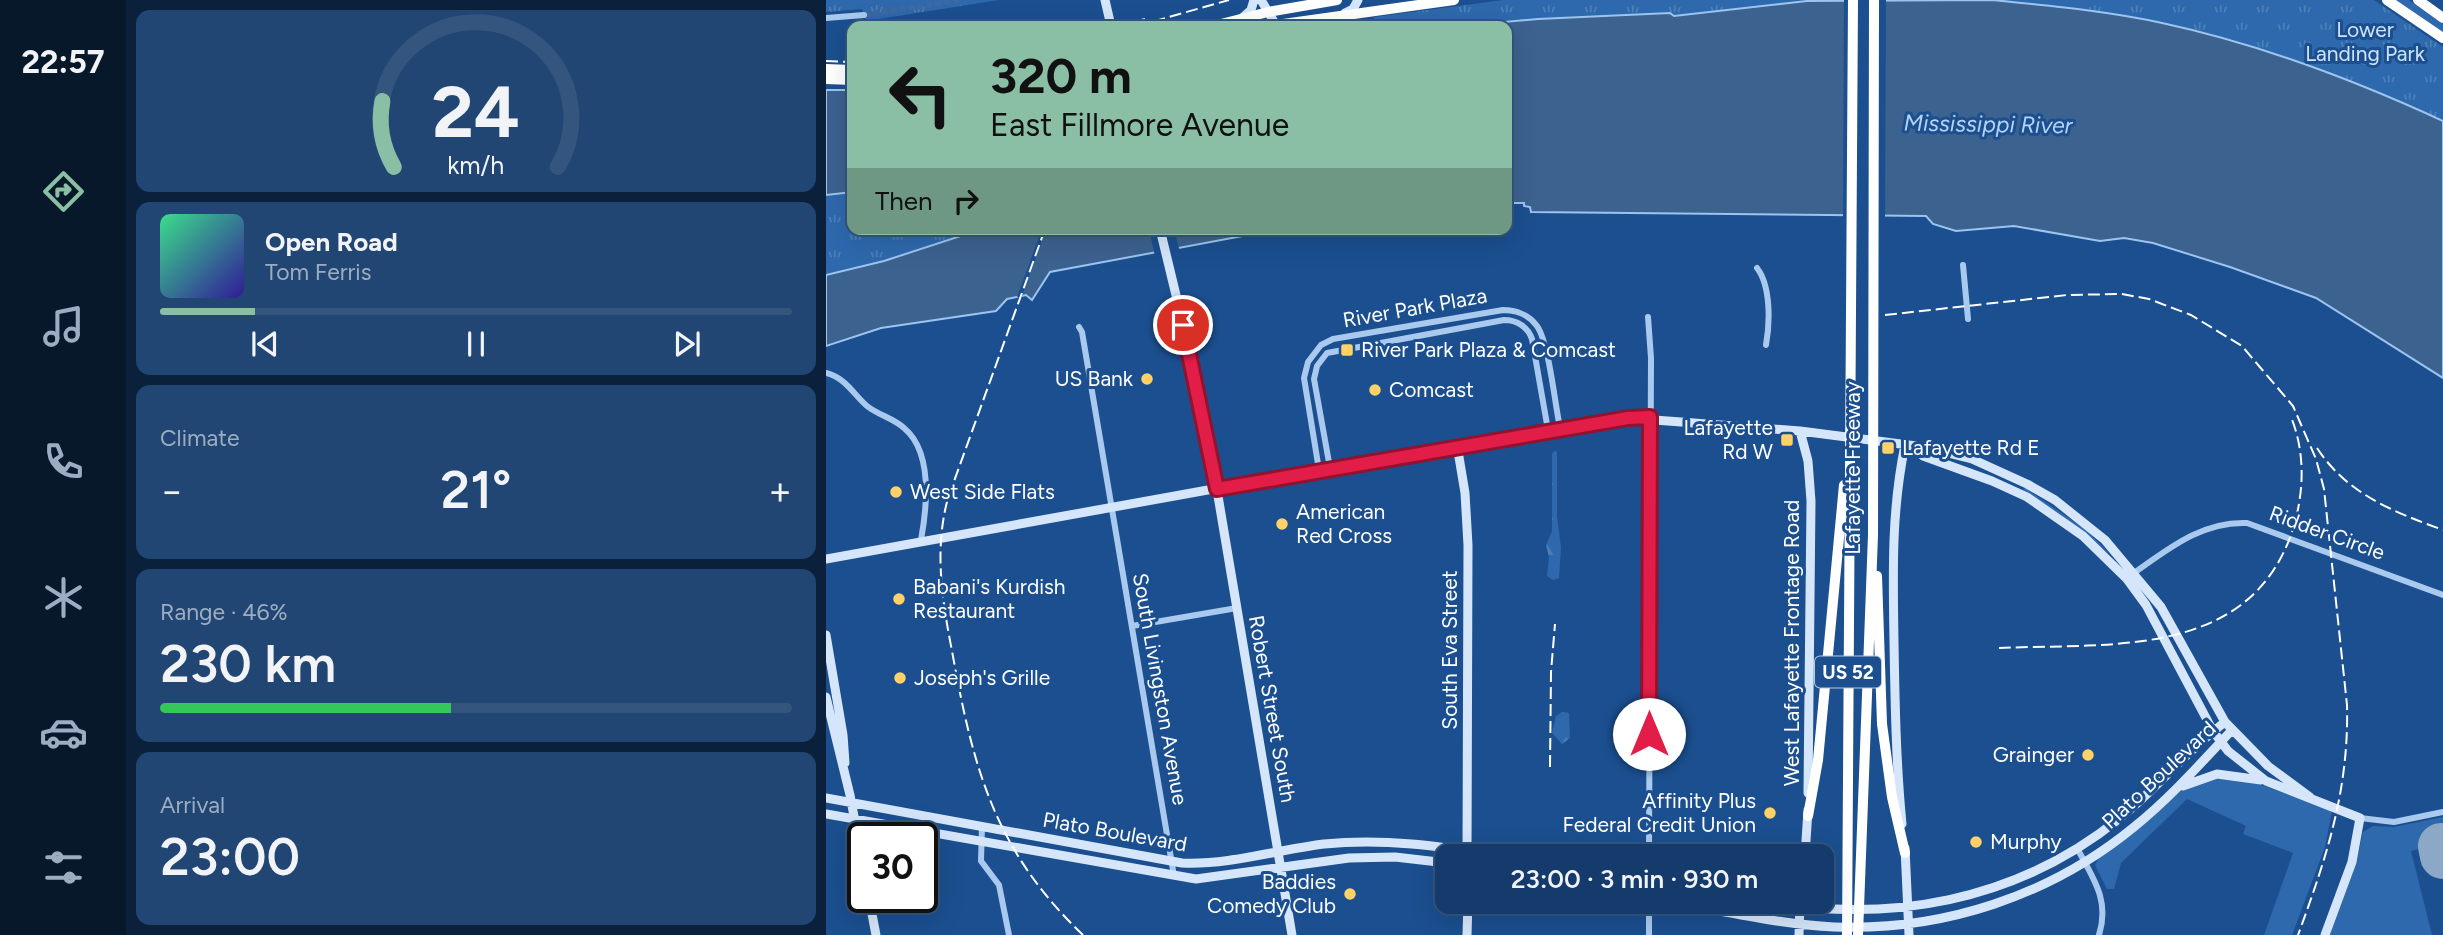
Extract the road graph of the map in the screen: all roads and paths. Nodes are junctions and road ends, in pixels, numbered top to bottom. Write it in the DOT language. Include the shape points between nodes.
graph roads {
  1 [pos="1105,0"];
  2 [pos="1254,0"];
  3 [pos="1261,0"];
  4 [pos="1337,0"];
  5 [pos="1358,0"];
  6 [pos="1454,0"];
  7 [pos="1853,0"];
  8 [pos="1874,0"];
  9 [pos="2387,0"];
  10 [pos="2418,0"];
  11 [pos="1268,12"];
  12 [pos="1345,13"];
  13 [pos="864,15"];
  14 [pos="826,18"];
  15 [pos="2443,18"];
  16 [pos="1239,20"];
  17 [pos="1110,21"];
  18 [pos="1235,21"];
  19 [pos="1271,21"];
  20 [pos="1296,21"];
  21 [pos="2443,38"];
  22 [pos="826,69"];
  23 [pos="847,70"];
  24 [pos="826,79"];
  25 [pos="847,80"];
  26 [pos="1161,235"];
  27 [pos="1963,265"];
  28 [pos="1757,268"];
  29 [pos="1648,317"];
  30 [pos="1968,319"];
  31 [pos="1079,327"];
  32 [pos="1766,345"];
  33 [pos="826,373"];
  34 [pos="1650,417"];
  35 [pos="1560,428"];
  36 [pos="1548,430"];
  37 [pos="1800,431"];
  38 [pos="1457,445"];
  39 [pos="1909,446"];
  40 [pos="1849,457"];
  41 [pos="1330,468"];
  42 [pos="1320,470"];
  43 [pos="1217,489"];
  44 [pos="1112,508"];
  45 [pos="1873,535"];
  46 [pos="921,540"];
  47 [pos="826,559"];
  48 [pos="2131,575"];
  49 [pos="2443,596"];
  50 [pos="1237,608"];
  51 [pos="1132,626"];
  52 [pos="826,635"];
  53 [pos="826,697"];
  54 [pos="2225,722"];
  55 [pos="2232,730"];
  56 [pos="2213,731"];
  57 [pos="2220,743"];
  58 [pos="844,768"];
  59 [pos="2266,781"];
  60 [pos="2172,792"];
  61 [pos="2310,797"];
  62 [pos="826,798"];
  63 [pos="852,802"];
  64 [pos="2443,812"];
  65 [pos="826,814"];
  66 [pos="1808,816"];
  67 [pos="2360,818"];
  68 [pos="855,820"];
  69 [pos="982,826"];
  70 [pos="980,842"];
  71 [pos="1467,844"];
  72 [pos="1649,844"];
  73 [pos="1806,844"];
  74 [pos="1435,848"];
  75 [pos="2077,848"];
  76 [pos="1278,852"];
  77 [pos="1905,853"];
  78 [pos="1171,862"];
  79 [pos="1435,862"];
  80 [pos="2085,862"];
  81 [pos="1281,867"];
  82 [pos="1174,876"];
  83 [pos="1852,888"];
  84 [pos="1909,908"];
  85 [pos="1834,910"];
  86 [pos="872,913"];
  87 [pos="1468,914"];
  88 [pos="1649,914"];
  89 [pos="1742,914"];
  90 [pos="1800,914"];
  91 [pos="1799,924"];
  92 [pos="1910,924"];
  93 [pos="876,935"];
  94 [pos="1009,935"];
  95 [pos="1292,935"];
  96 [pos="1467,935"];
  97 [pos="1649,935"];
  98 [pos="1799,935"];
  99 [pos="1847,935"];
  100 [pos="1858,935"];
  101 [pos="1909,935"];
  102 [pos="2099,935"];
  103 [pos="2325,935"];
  1 -- 17 [label="street"];
  2 -- 16 [label="street" via="1249,13"];
  3 -- 11 [label="street"];
  4 -- 11 [label="highway"];
  5 -- 12 [label="street"];
  6 -- 12 [label="highway"];
  7 -- 40 [label="highway, Lafayette Freeway / US 52"];
  8 -- 45 [label="highway, Lafayette Freeway / US 52"];
  9 -- 21 [label="highway"];
  10 -- 15 [label="highway"];
  11 -- 16 [label="highway"];
  11 -- 19 [label="street"];
  12 -- 20 [label="highway"];
  13 -- 14 [label="street"];
  16 -- 18 [label="highway"];
  22 -- 23 [label="highway"];
  24 -- 25 [label="highway"];
  26 -- 43 [label="street, Robert Street South" via="1200,393"];
  27 -- 30 [label="street"];
  28 -- 32 [label="street" via="1766,280"];
  29 -- 34 [label="street"];
  31 -- 44 [label="street, South Livingston Avenue"];
  33 -- 46 [label="street" via="844,381 869,407 905,428 917,443 926,500"];
  34 -- 35 [label="street"];
  34 -- 37 [label="street"];
  34 -- 72 [label="street"];
  35 -- 36 [label="street"];
  35 -- 42 [label="street, River Park Plaza" via="1542,336 1534,322 1520,313 1503,310 1356,335 1321,345 1305,371"];
  36 -- 38 [label="street"];
  36 -- 41 [label="street, River Park Plaza" via="1532,339 1516,321 1351,346 1327,353 1315,373"];
  37 -- 39 [label="street"];
  37 -- 66 [label="street, West Lafayette Frontage Road" via="1811,501"];
  38 -- 41 [label="street"];
  38 -- 71 [label="street, South Eva Street" via="1468,545"];
  39 -- 48 [label="street" via="1923,456 2027,497"];
  39 -- 77 [label="street" via="1895,498 1892,543 1896,762"];
  40 -- 66 [label="highway" via="1818,760"];
  40 -- 83 [label="highway, Lafayette Freeway / US 52"];
  41 -- 42 [label="street"];
  42 -- 43 [label="street"];
  43 -- 44 [label="street"];
  43 -- 50 [label="street, Robert Street South"];
  44 -- 46 [label="street"];
  44 -- 51 [label="street, South Livingston Avenue"];
  45 -- 77 [label="highway" via="1883,732"];
  45 -- 83 [label="highway, Lafayette Freeway / US 52"];
  46 -- 47 [label="street"];
  48 -- 49 [label="street, Ridder Circle" via="2206,528 2247,523"];
  48 -- 54 [label="street" via="2166,616"];
  48 -- 56 [label="street"];
  50 -- 51 [label="street"];
  50 -- 76 [label="street, Robert Street South"];
  51 -- 78 [label="street, South Livingston Avenue"];
  52 -- 58 [label="street" via="843,734"];
  53 -- 58 [label="street"];
  54 -- 55 [label="street"];
  54 -- 56 [label="street, Plato Boulevard"];
  55 -- 57 [label="street, Plato Boulevard"];
  55 -- 61 [label="street"];
  56 -- 57 [label="street"];
  56 -- 75 [label="street, Plato Boulevard" via="2120,818"];
  57 -- 59 [label="street"];
  57 -- 60 [label="street, Plato Boulevard"];
  58 -- 63 [label="street"];
  59 -- 60 [label="street" via="2217,775"];
  59 -- 61 [label="street"];
  60 -- 80 [label="street, Plato Boulevard" via="2133,828"];
  61 -- 67 [label="street"];
  62 -- 63 [label="street, Plato Boulevard"];
  63 -- 68 [label="street"];
  63 -- 69 [label="street, Plato Boulevard"];
  64 -- 67 [label="street" via="2394,822"];
  65 -- 68 [label="street, Plato Boulevard"];
  66 -- 73 [label="street, West Lafayette Frontage Road"];
  67 -- 103 [label="street" via="2351,862"];
  68 -- 70 [label="street, Plato Boulevard"];
  69 -- 70 [label="street"];
  69 -- 78 [label="street, Plato Boulevard"];
  70 -- 82 [label="street, Plato Boulevard"];
  70 -- 94 [label="street" via="981,861 999,885"];
  74 -- 76 [label="street, Plato Boulevard" via="1390,841 1348,842"];
  75 -- 80 [label="street"];
  75 -- 84 [label="street, Plato Boulevard" via="2005,884"];
  76 -- 78 [label="street, Plato Boulevard" via="1216,862"];
  76 -- 81 [label="street, Robert Street South"];
  77 -- 84 [label="street"];
  78 -- 82 [label="street, South Livingston Avenue"];
  79 -- 81 [label="street, Plato Boulevard" via="1371,857"];
  80 -- 92 [label="street, Plato Boulevard" via="2005,901"];
  80 -- 102 [label="street" via="2102,895"];
  81 -- 82 [label="street, Plato Boulevard" via="1206,879"];
  81 -- 95 [label="street, Robert Street South"];
  83 -- 99 [label="highway, Lafayette Freeway / US 52"];
  83 -- 100 [label="highway, Lafayette Freeway / US 52"];
  84 -- 85 [label="street, Plato Boulevard"];
  84 -- 92 [label="street"];
  86 -- 93 [label="street"];
  87 -- 96 [label="street"];
  88 -- 97 [label="street"];
  89 -- 91 [label="street, Plato Boulevard"];
  90 -- 91 [label="street"];
  91 -- 92 [label="street, Plato Boulevard"];
  91 -- 98 [label="street"];
  92 -- 101 [label="street"];
}
